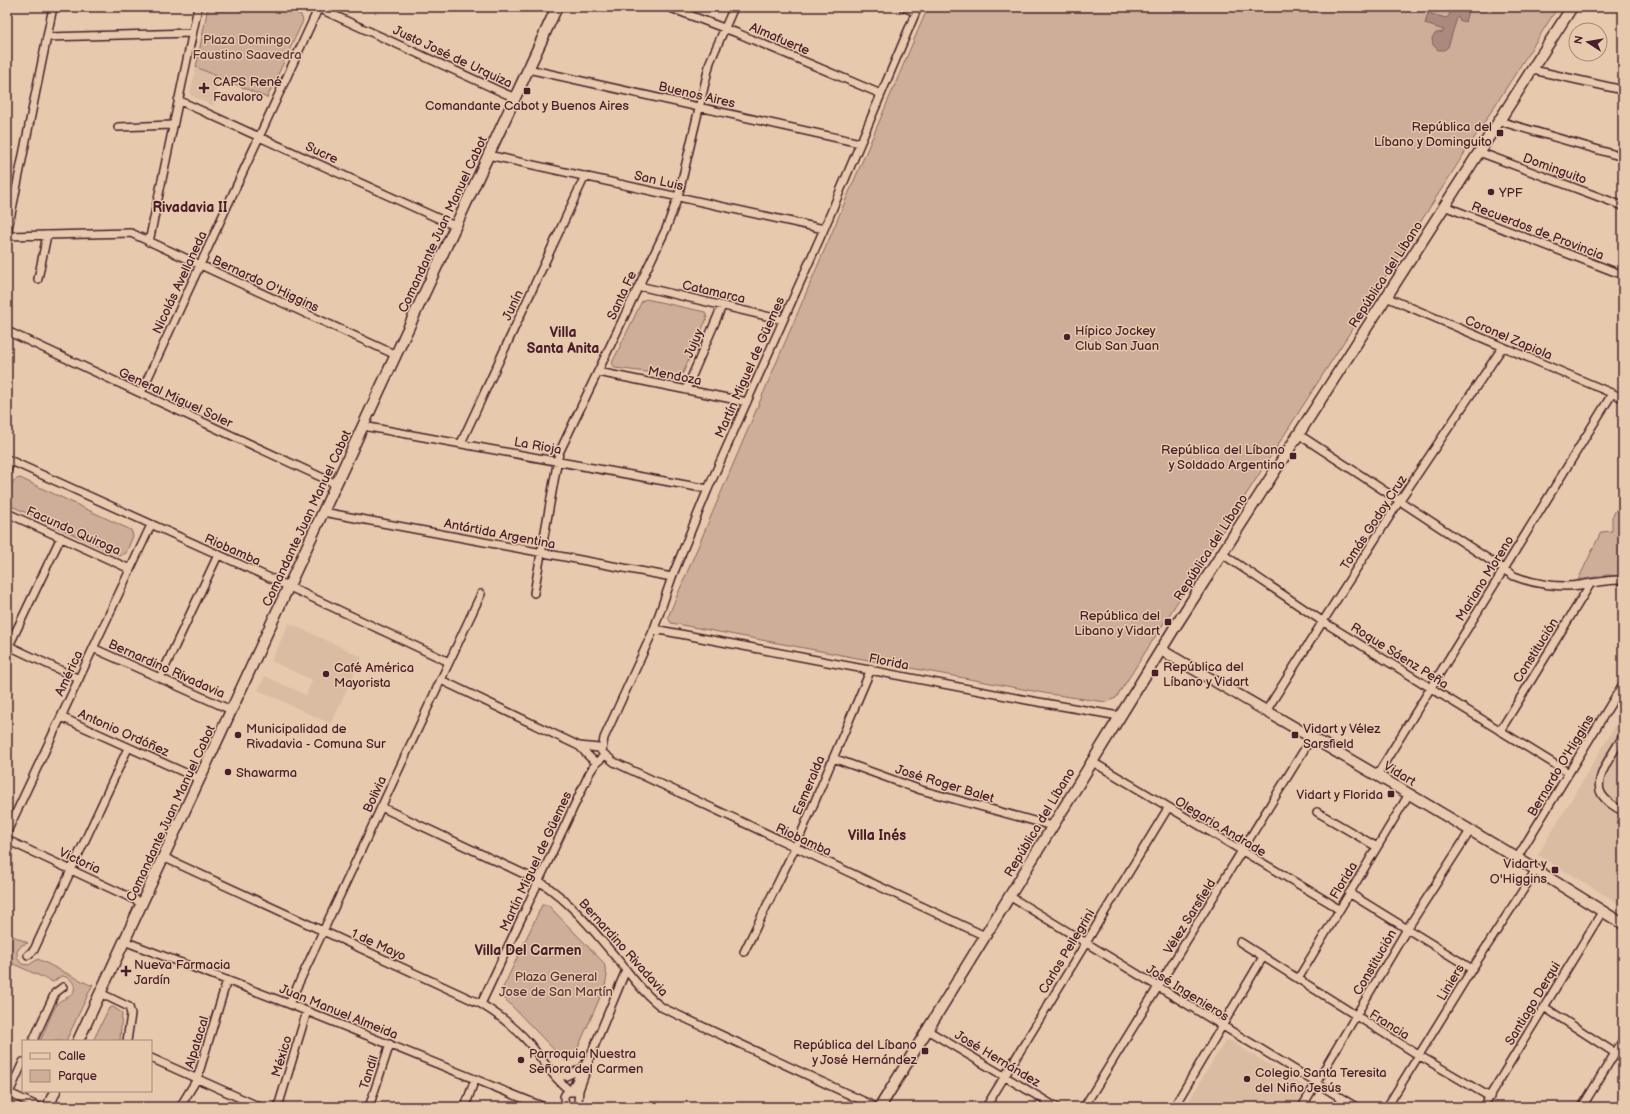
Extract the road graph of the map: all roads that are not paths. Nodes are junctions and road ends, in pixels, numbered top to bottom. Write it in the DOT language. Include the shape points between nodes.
graph roads {
  1 [pos="53,7"];
  2 [pos="198,7"];
  3 [pos="318,7"];
  4 [pos="557,7"];
  5 [pos="668,7"];
  6 [pos="734,7"];
  7 [pos="903,7"];
  8 [pos="1572,7"];
  9 [pos="917,10"];
  10 [pos="724,28"];
  11 [pos="192,33"];
  12 [pos="47,37"];
  13 [pos="528,69"];
  14 [pos="1533,70"];
  15 [pos="1623,90"];
  16 [pos="881,94"];
  17 [pos="515,98"];
  18 [pos="178,100"];
  19 [pos="700,107"];
  20 [pos="1499,121"];
  21 [pos="173,125"];
  22 [pos="118,127"];
  23 [pos="259,137"];
  24 [pos="860,143"];
  25 [pos="1479,152"];
  26 [pos="488,155"];
  27 [pos="1623,157"];
  28 [pos="585,176"];
  29 [pos="678,197"];
  30 [pos="1444,206"];
  31 [pos="1623,206"];
  32 [pos="455,226"];
  33 [pos="824,229"];
  34 [pos="7,235"];
  35 [pos="47,235"];
  36 [pos="148,242"];
  37 [pos="200,265"];
  38 [pos="1623,275"];
  39 [pos="38,279"];
  40 [pos="639,286"];
  41 [pos="1386,297"];
  42 [pos="722,306"];
  43 [pos="783,320"];
  44 [pos="7,331"];
  45 [pos="1502,348"];
  46 [pos="396,355"];
  47 [pos="598,372"];
  48 [pos="686,390"];
  49 [pos="141,393"];
  50 [pos="1612,394"];
  51 [pos="1623,398"];
  52 [pos="747,402"];
  53 [pos="363,426"];
  54 [pos="1298,434"];
  55 [pos="461,444"];
  56 [pos="9,460"];
  57 [pos="558,461"];
  58 [pos="7,470"];
  59 [pos="336,484"];
  60 [pos="708,489"];
  61 [pos="1400,500"];
  62 [pos="323,512"];
  63 [pos="7,513"];
  64 [pos="151,525"];
  65 [pos="61,537"];
  66 [pos="542,553"];
  67 [pos="1221,554"];
  68 [pos="218,555"];
  69 [pos="130,569"];
  70 [pos="1504,570"];
  71 [pos="672,577"];
  72 [pos="1623,580"];
  73 [pos="1591,583"];
  74 [pos="288,587"];
  75 [pos="534,592"];
  76 [pos="481,594"];
  77 [pos="1322,621"];
  78 [pos="654,629"];
  79 [pos="8,648"];
  80 [pos="93,648"];
  81 [pos="1161,650"];
  82 [pos="449,662"];
  83 [pos="870,669"];
  84 [pos="160,678"];
  85 [pos="79,679"];
  86 [pos="441,680"];
  87 [pos="1623,684"];
  88 [pos="1430,689"];
  89 [pos="231,710"];
  90 [pos="1266,710"];
  91 [pos="1119,716"];
  92 [pos="61,717"];
  93 [pos="1500,731"];
  94 [pos="1623,736"];
  95 [pos="1312,737"];
  96 [pos="579,746"];
  97 [pos="128,748"];
  98 [pos="599,750"];
  99 [pos="833,758"];
  100 [pos="595,760"];
  101 [pos="1092,761"];
  102 [pos="614,762"];
  103 [pos="1569,773"];
  104 [pos="1377,775"];
  105 [pos="199,779"];
  106 [pos="1409,794"];
  107 [pos="381,807"];
  108 [pos="1168,808"];
  109 [pos="1317,812"];
  110 [pos="1623,812"];
  111 [pos="1052,826"];
  112 [pos="1470,831"];
  113 [pos="7,832"];
  114 [pos="7,840"];
  115 [pos="1377,847"];
  116 [pos="795,848"];
  117 [pos="1242,852"];
  118 [pos="163,857"];
  119 [pos="1517,858"];
  120 [pos="72,870"];
  121 [pos="1536,870"];
  122 [pos="539,881"];
  123 [pos="1349,893"];
  124 [pos="1009,896"];
  125 [pos="142,902"];
  126 [pos="1339,910"];
  127 [pos="1602,912"];
  128 [pos="1623,924"];
  129 [pos="1407,929"];
  130 [pos="323,931"];
  131 [pos="985,936"];
  132 [pos="124,941"];
  133 [pos="1085,942"];
  134 [pos="1240,942"];
  135 [pos="744,952"];
  136 [pos="28,955"];
  137 [pos="1263,957"];
  138 [pos="1472,969"];
  139 [pos="626,970"];
  140 [pos="1298,979"];
  141 [pos="227,980"];
  142 [pos="63,987"];
  143 [pos="1158,988"];
  144 [pos="100,993"];
  145 [pos="289,1004"];
  146 [pos="481,1004"];
  147 [pos="1544,1007"];
  148 [pos="307,1011"];
  149 [pos="1356,1017"];
  150 [pos="1222,1026"];
  151 [pos="928,1030"];
  152 [pos="33,1040"];
  153 [pos="78,1040"];
  154 [pos="127,1040"];
  155 [pos="1623,1040"];
  156 [pos="390,1044"];
  157 [pos="1614,1053"];
  158 [pos="1420,1056"];
  159 [pos="152,1058"];
  160 [pos="589,1059"];
  161 [pos="22,1064"];
  162 [pos="582,1069"];
  163 [pos="555,1076"];
  164 [pos="1006,1076"];
  165 [pos="475,1078"];
  166 [pos="197,1079"];
  167 [pos="1316,1083"];
  168 [pos="562,1084"];
  169 [pos="571,1091"];
  170 [pos="55,1092"];
  171 [pos="8,1093"];
  172 [pos="564,1096"];
  173 [pos="1490,1097"];
  174 [pos="573,1105"];
  175 [pos="39,1107"];
  176 [pos="48,1107"];
  177 [pos="180,1107"];
  178 [pos="260,1107"];
  179 [pos="278,1107"];
  180 [pos="370,1107"];
  181 [pos="465,1107"];
  182 [pos="544,1107"];
  183 [pos="876,1107"];
  184 [pos="880,1107"];
  185 [pos="986,1107"];
  186 [pos="1056,1107"];
  187 [pos="1084,1107"];
  188 [pos="1174,1107"];
  189 [pos="1302,1107"];
  190 [pos="1356,1107"];
  191 [pos="1387,1107"];
  192 [pos="1483,1107"];
  193 [pos="1582,1107"];
  1 -- 12 [label="street"];
  2 -- 11 [label="street"];
  3 -- 17 [label="street, Justo José de Urquiza"];
  3 -- 23 [label="street, Nicolás Avellaneda"];
  4 -- 13 [label="main road, Comandante Juan Manuel Cabot"];
  5 -- 10 [label="street, Almafuerte"];
  6 -- 10 [label="street, Santa Fe"];
  7 -- 9 [label="street"];
  8 -- 14 [label="main road, República del Líbano"];
  9 -- 16 [label="street, Martín Miguel de Güemes"];
  10 -- 16 [label="street, Almafuerte"];
  10 -- 19 [label="street, Santa Fe" via="710,62"];
  11 -- 12 [label="street"];
  11 -- 18 [label="street"];
  12 -- 34 [label="street"];
  13 -- 17 [label="main road, Comandante Juan Manuel Cabot"];
  13 -- 19 [label="street, Buenos Aires"];
  14 -- 15 [label="street"];
  14 -- 20 [label="main road, República del Líbano"];
  16 -- 24 [label="street, Martín Miguel de Güemes"];
  17 -- 26 [label="main road, Comandante Juan Manuel Cabot"];
  18 -- 21 [label="street"];
  18 -- 23 [label="street, Sucre"];
  19 -- 24 [label="street, Buenos Aires"];
  19 -- 29 [label="street, Santa Fe"];
  20 -- 25 [label="main road, República del Líbano"];
  20 -- 27 [label="street"];
  21 -- 22 [label="street"];
  21 -- 36 [label="street"];
  23 -- 32 [label="street, Sucre"];
  23 -- 37 [label="street, Nicolás Avellaneda"];
  24 -- 33 [label="street, Martín Miguel de Güemes"];
  25 -- 30 [label="main road, República del Líbano"];
  25 -- 31 [label="street, Dominguito"];
  26 -- 28 [label="street, San Luis"];
  26 -- 32 [label="main road, Comandante Juan Manuel Cabot"];
  28 -- 29 [label="street, San Luis"];
  28 -- 55 [label="street, Junín"];
  29 -- 33 [label="street, San Luis"];
  29 -- 40 [label="street, Santa Fe"];
  30 -- 38 [label="street, Recuerdos de Provincia"];
  30 -- 41 [label="main road, República del Líbano"];
  32 -- 46 [label="main road, Comandante Juan Manuel Cabot"];
  33 -- 43 [label="street, Martín Miguel de Güemes"];
  34 -- 35 [label="street, Bernardo O'Higgins"];
  35 -- 36 [label="street, Bernardo O'Higgins" via="131,233"];
  35 -- 39 [label="street"];
  36 -- 37 [label="street, Bernardo O'Higgins"];
  37 -- 46 [label="street, Bernardo O'Higgins"];
  37 -- 49 [label="street, Nicolás Avellaneda"];
  40 -- 42 [label="street, Catamarca"];
  40 -- 47 [label="street, Santa Fe"];
  41 -- 45 [label="street, Coronel Zapiola"];
  41 -- 54 [label="main road, República del Líbano"];
  42 -- 43 [label="street, Catamarca"];
  42 -- 48 [label="street, Jujuy"];
  43 -- 52 [label="street, Martín Miguel de Güemes"];
  44 -- 49 [label="street, General Miguel Soler"];
  45 -- 50 [label="street, Coronel Zapiola"];
  45 -- 61 [label="street, Tomás Godoy Cruz"];
  46 -- 53 [label="main road, Comandante Juan Manuel Cabot"];
  47 -- 48 [label="street, Mendoza"];
  47 -- 57 [label="street, Santa Fe" via="559,453"];
  48 -- 52 [label="street, Mendoza"];
  49 -- 59 [label="street, General Miguel Soler"];
  50 -- 51 [label="street, Coronel Zapiola"];
  50 -- 70 [label="street, Mariano Moreno"];
  52 -- 60 [label="street, Martín Miguel de Güemes"];
  53 -- 55 [label="street, La Rioja"];
  53 -- 59 [label="main road, Comandante Juan Manuel Cabot"];
  54 -- 61 [label="street"];
  54 -- 67 [label="main road, República del Líbano"];
  55 -- 57 [label="street, La Rioja"];
  56 -- 58 [label="street"];
  56 -- 64 [label="street, Riobamba"];
  57 -- 60 [label="street, La Rioja"];
  57 -- 66 [label="street, Santa Fe"];
  59 -- 62 [label="main road, Comandante Juan Manuel Cabot"];
  60 -- 71 [label="street, Martín Miguel de Güemes"];
  61 -- 70 [label="street"];
  61 -- 77 [label="street, Tomás Godoy Cruz"];
  62 -- 66 [label="street, Antártida Argentina"];
  62 -- 74 [label="main road, Comandante Juan Manuel Cabot"];
  63 -- 65 [label="street, Facundo Quiroga"];
  64 -- 68 [label="street, Riobamba"];
  64 -- 69 [label="street, América"];
  65 -- 69 [label="street, Facundo Quiroga"];
  65 -- 79 [label="street"];
  66 -- 71 [label="street, Antártida Argentina"];
  66 -- 75 [label="street, Santa Fe"];
  67 -- 77 [label="street, Roque Sáenz Peña"];
  67 -- 81 [label="main road, República del Líbano"];
  68 -- 74 [label="street, Riobamba"];
  68 -- 84 [label="street"];
  69 -- 80 [label="street, América"];
  70 -- 73 [label="street" via="1525,581 1543,584 1563,586"];
  70 -- 88 [label="street, Mariano Moreno"];
  71 -- 78 [label="street, Martín Miguel de Güemes"];
  72 -- 73 [label="street"];
  73 -- 93 [label="street, Constitución"];
  74 -- 82 [label="street, Riobamba"];
  74 -- 89 [label="main road, Comandante Juan Manuel Cabot"];
  76 -- 82 [label="street, Bolivia"];
  77 -- 88 [label="street, Roque Sáenz Peña"];
  77 -- 90 [label="street, Tomás Godoy Cruz"];
  78 -- 83 [label="street, Florida"];
  78 -- 98 [label="street, Martín Miguel de Güemes"];
  79 -- 85 [label="street"];
  80 -- 84 [label="street, Bernardino Rivadavia"];
  80 -- 85 [label="street, América"];
  81 -- 90 [label="main road, Vidart"];
  81 -- 91 [label="main road, República del Líbano"];
  82 -- 86 [label="street, Bolivia"];
  83 -- 91 [label="street, Florida"];
  83 -- 99 [label="street, Esmeralda"];
  84 -- 89 [label="street, Bernardino Rivadavia"];
  85 -- 92 [label="street, América"];
  86 -- 96 [label="street, Riobamba"];
  86 -- 107 [label="street, Bolivia"];
  87 -- 103 [label="street, Bernardo O'Higgins"];
  88 -- 93 [label="street, Roque Sáenz Peña"];
  88 -- 104 [label="street, Mariano Moreno"];
  89 -- 105 [label="main road, Comandante Juan Manuel Cabot"];
  90 -- 95 [label="main road, Vidart"];
  91 -- 101 [label="main road, República del Líbano"];
  92 -- 97 [label="street, Antonio Ordóñez"];
  92 -- 113 [label="street, América"];
  93 -- 103 [label="street, Roque Sáenz Peña"];
  94 -- 110 [label="street" via="1604,769 1600,782 1601,793"];
  95 -- 104 [label="main road, Vidart"];
  95 -- 117 [label="street, Vélez Sarsfield"];
  96 -- 98 [label="street, Riobamba"];
  96 -- 100 [label="street, Riobamba"];
  97 -- 105 [label="street, Antonio Ordóñez"];
  97 -- 120 [label="street"];
  98 -- 100 [label="street" via="603,757"];
  98 -- 100 [label="street" via="591,752"];
  98 -- 102 [label="street, Riobamba"];
  99 -- 111 [label="street, José Roger Balet" via="921,790"];
  99 -- 116 [label="street, Esmeralda"];
  100 -- 102 [label="street, Riobamba"];
  100 -- 122 [label="street, Martín Miguel de Güemes"];
  101 -- 108 [label="street, Olegario Andrade"];
  101 -- 111 [label="main road, República del Líbano"];
  102 -- 116 [label="street, Riobamba"];
  103 -- 119 [label="street, Bernardo O'Higgins"];
  104 -- 106 [label="main road, Vidart"];
  105 -- 118 [label="main road, Comandante Juan Manuel Cabot"];
  106 -- 112 [label="main road, Vidart"];
  106 -- 115 [label="street, Florida"];
  107 -- 122 [label="street, Bernardino Rivadavia"];
  107 -- 130 [label="street, Bolivia"];
  108 -- 117 [label="street, Olegario Andrade"];
  108 -- 133 [label="street, Carlos Pellegrini"];
  109 -- 115 [label="street"];
  111 -- 124 [label="main road, República del Líbano"];
  112 -- 119 [label="main road, Vidart"];
  112 -- 129 [label="street, Constitución"];
  114 -- 120 [label="street, Victoria"];
  115 -- 123 [label="street, Florida"];
  116 -- 131 [label="street, Riobamba"];
  116 -- 135 [label="street, Esmeralda"];
  117 -- 126 [label="street, Olegario Andrade"];
  117 -- 143 [label="street, Vélez Sarsfield"];
  118 -- 125 [label="main road, Comandante Juan Manuel Cabot"];
  118 -- 130 [label="street, 1 de Mayo"];
  119 -- 121 [label="main road, Vidart"];
  120 -- 125 [label="street, Victoria"];
  120 -- 136 [label="street" via="34,950"];
  121 -- 127 [label="main road, Vidart"];
  121 -- 138 [label="street, Liniers"];
  122 -- 139 [label="street, Bernardino Rivadavia" via="584,919"];
  122 -- 146 [label="street, Martín Miguel de Güemes"];
  123 -- 126 [label="street, Florida"];
  123 -- 129 [label="street"];
  124 -- 131 [label="main road, República del Líbano"];
  124 -- 133 [label="street, José Ingenieros"];
  125 -- 132 [label="main road, Comandante Juan Manuel Cabot"];
  126 -- 140 [label="street, Florida"];
  127 -- 128 [label="main road, Vidart"];
  127 -- 147 [label="street, Santiago Derqui"];
  129 -- 138 [label="street"];
  129 -- 149 [label="street, Constitución"];
  130 -- 145 [label="street, Bolivia"];
  130 -- 146 [label="street, 1 de Mayo"];
  131 -- 151 [label="main road, República del Líbano"];
  132 -- 141 [label="street, Juan Manuel Almeida"];
  132 -- 144 [label="main road, Comandante Juan Manuel Cabot"];
  133 -- 143 [label="street, José Ingenieros"];
  133 -- 164 [label="street, Carlos Pellegrini"];
  134 -- 137 [label="street, Francia"];
  137 -- 140 [label="street, Francia"];
  137 -- 150 [label="street"];
  138 -- 158 [label="street, Liniers"];
  139 -- 160 [label="street"];
  139 -- 183 [label="street, Bernardino Rivadavia" via="655,1002 671,1012"];
  140 -- 149 [label="street, Francia"];
  141 -- 145 [label="street, Juan Manuel Almeida"];
  141 -- 166 [label="street, Alpatacal"];
  142 -- 152 [label="street" via="55,993"];
  143 -- 150 [label="street, José Ingenieros"];
  143 -- 187 [label="street, Vélez Sarsfield"];
  144 -- 153 [label="main road, Comandante Juan Manuel Cabot"];
  144 -- 154 [label="street" via="129,1007 131,1014"];
  145 -- 148 [label="street, Juan Manuel Almeida"];
  146 -- 163 [label="street, 1 de Mayo" via="517,1031"];
  147 -- 157 [label="street"];
  147 -- 173 [label="street, Santiago Derqui"];
  148 -- 156 [label="street, Juan Manuel Almeida"];
  148 -- 179 [label="street, México"];
  149 -- 158 [label="street, Francia"];
  149 -- 167 [label="street, Constitución"];
  150 -- 167 [label="street, José Ingenieros"];
  150 -- 188 [label="street"];
  151 -- 164 [label="street, José Hernández"];
  151 -- 184 [label="main road, República del Líbano"];
  155 -- 157 [label="street"];
  156 -- 165 [label="street, Juan Manuel Almeida"];
  156 -- 180 [label="street, Tandil"];
  157 -- 193 [label="street"];
  158 -- 173 [label="street, Francia"];
  158 -- 191 [label="street, Liniers"];
  159 -- 166 [label="street"];
  160 -- 162 [label="street"];
  160 -- 174 [label="street"];
  161 -- 171 [label="street"];
  162 -- 163 [label="street" via="566,1076"];
  162 -- 169 [label="street"];
  163 -- 168 [label="street, 1 de Mayo"];
  164 -- 185 [label="street, Carlos Pellegrini"];
  164 -- 186 [label="street, José Hernández"];
  165 -- 181 [label="street"];
  165 -- 182 [label="street, Juan Manuel Almeida"];
  166 -- 177 [label="street, Alpatacal"];
  166 -- 178 [label="street"];
  167 -- 189 [label="street, Constitución"];
  167 -- 190 [label="street, José Ingenieros"];
  168 -- 169 [label="street, 1 de Mayo"];
  168 -- 172 [label="street"];
  169 -- 172 [label="street"];
  169 -- 174 [label="street, 1 de Mayo" via="576,1093"];
  170 -- 176 [label="main road"];
  171 -- 175 [label="street"];
  172 -- 174 [label="street" via="563,1099"];
  173 -- 192 [label="street, Santiago Derqui"];
}
